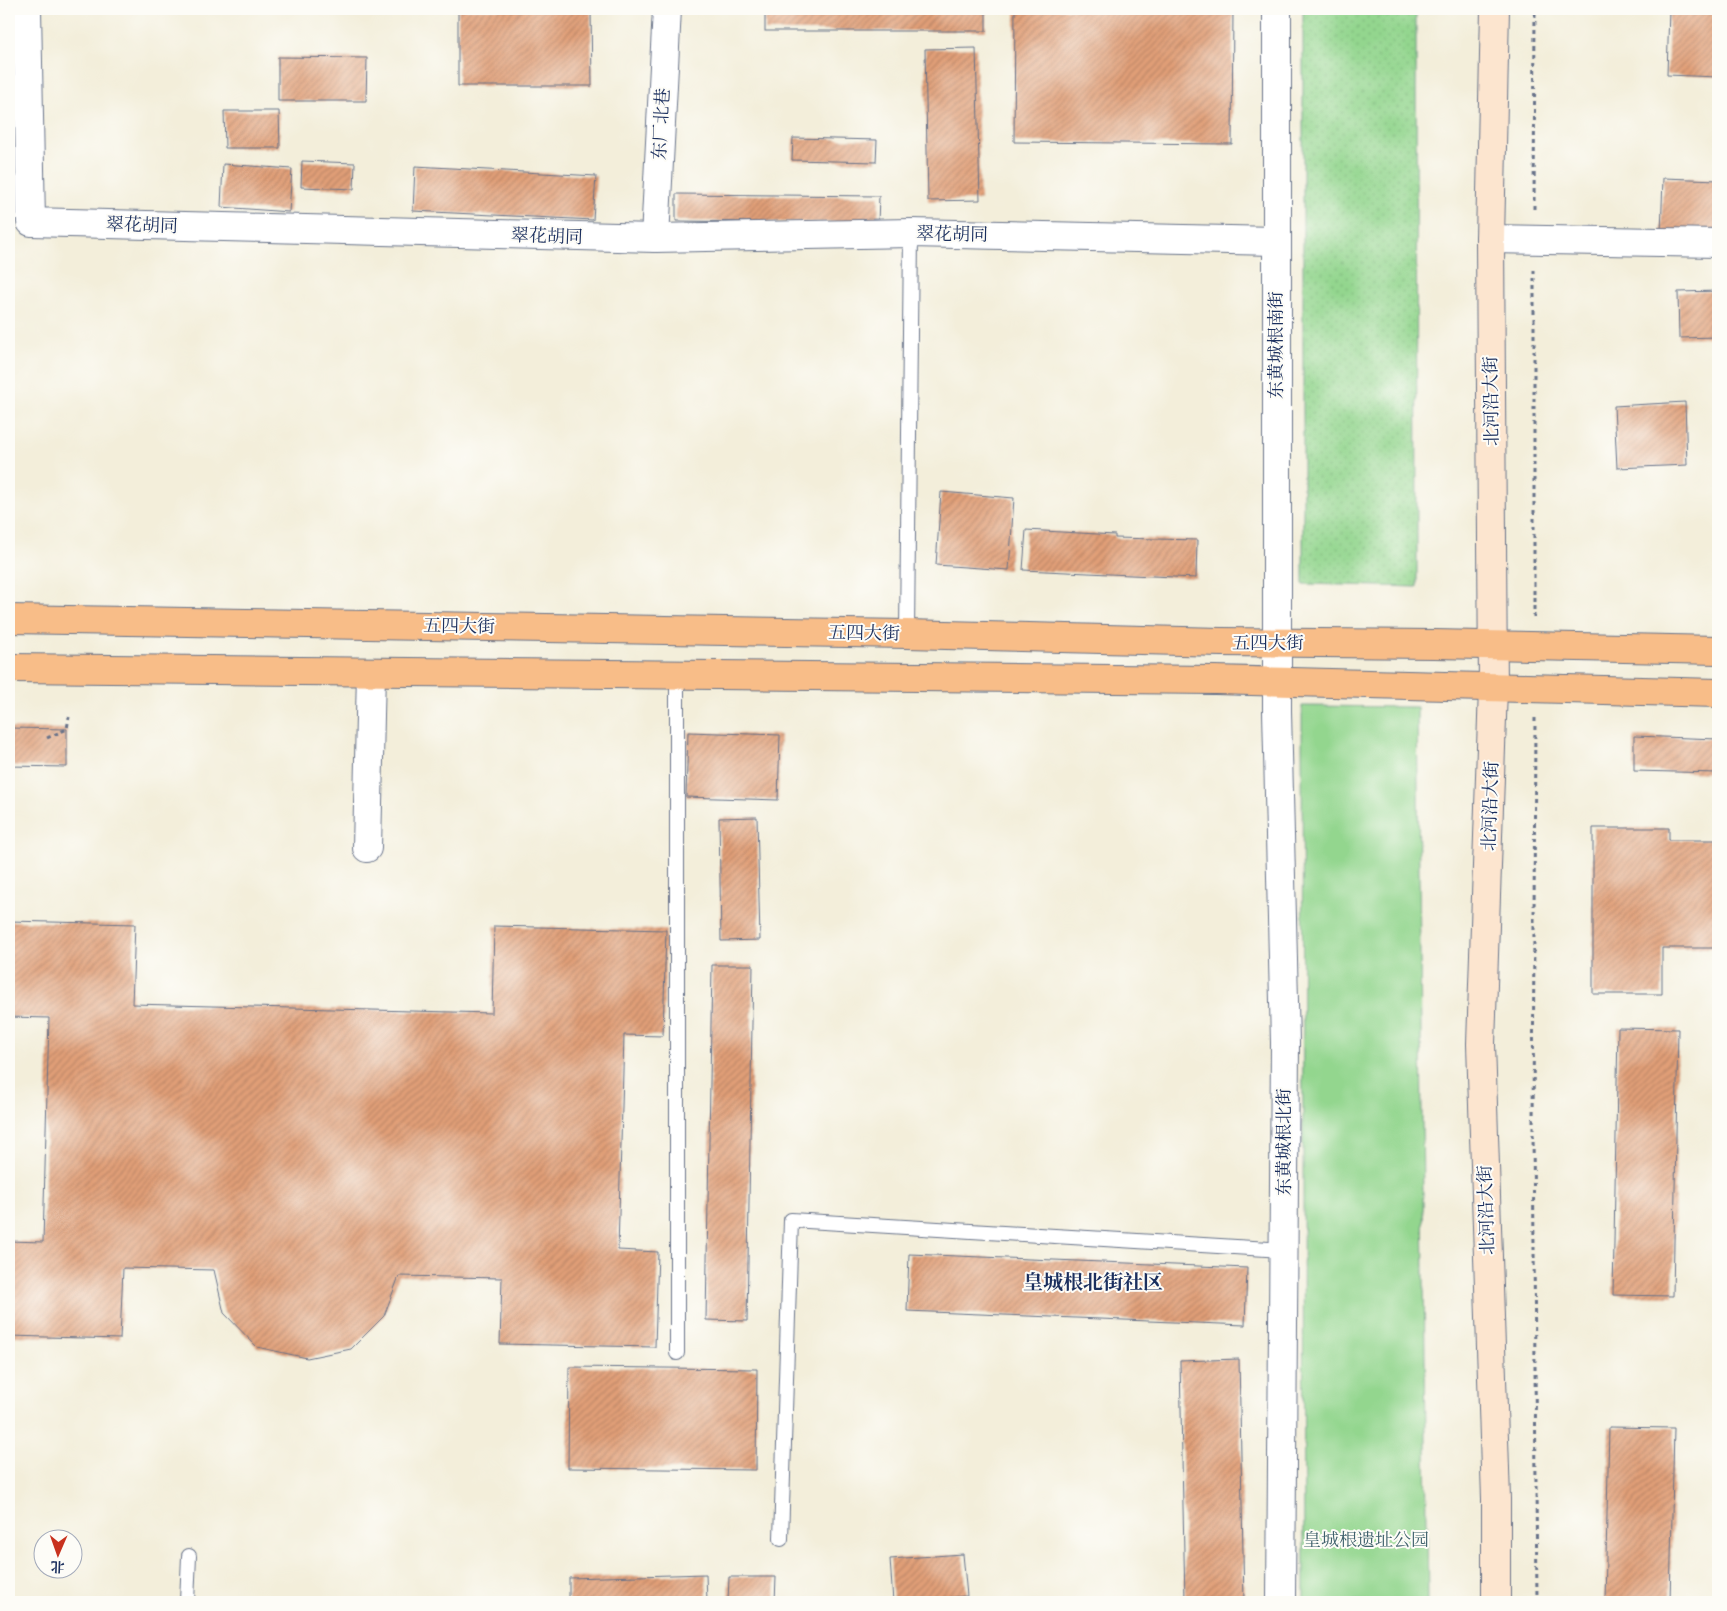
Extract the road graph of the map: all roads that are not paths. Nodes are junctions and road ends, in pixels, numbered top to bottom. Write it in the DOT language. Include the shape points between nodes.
graph roads {
  1 [pos="27,9"];
  2 [pos="667,9"];
  3 [pos="1277,9"];
  4 [pos="1495,9"];
  5 [pos="911,233"];
  6 [pos="654,238"];
  7 [pos="1490,239"];
  8 [pos="1276,241"];
  9 [pos="1718,242"];
  10 [pos="9,619"];
  11 [pos="907,634"];
  12 [pos="1276,642"];
  13 [pos="1492,646"];
  14 [pos="1718,650"];
  15 [pos="9,668"];
  16 [pos="371,672"];
  17 [pos="677,674"];
  18 [pos="1277,682"];
  19 [pos="1493,688"];
  20 [pos="1718,694"];
  21 [pos="367,848"];
  22 [pos="1284,1250"];
  23 [pos="677,1352"];
  24 [pos="781,1539"];
  25 [pos="189,1556"];
  26 [pos="187,1602"];
  27 [pos="1281,1602"];
  28 [pos="1496,1602"];
  1 -- 6 [label="street, 翠花胡同" via="31,222"];
  2 -- 6 [label="street, 东厂北巷"];
  3 -- 8 [label="street, 东黄城根南街"];
  4 -- 7 [label="main road, 北河沿大街"];
  5 -- 6 [label="street, 翠花胡同"];
  5 -- 8 [label="street, 翠花胡同"];
  5 -- 11 [label="lane"];
  7 -- 9 [label="street"];
  7 -- 13 [label="main road, 北河沿大街"];
  8 -- 12 [label="street, 东黄城根南街"];
  10 -- 11 [label="main road, 五四大街"];
  11 -- 12 [label="main road, 五四大街"];
  12 -- 13 [label="main road, 五四大街"];
  12 -- 18 [label="street, 东黄城根南街"];
  13 -- 14 [label="main road, 五四大街"];
  13 -- 19 [label="main road, 北河沿大街"];
  15 -- 16 [label="main road"];
  16 -- 17 [label="main road"];
  16 -- 21 [label="street"];
  17 -- 18 [label="main road"];
  17 -- 23 [label="lane"];
  18 -- 19 [label="main road"];
  18 -- 22 [label="street, 东黄城根北街" via="1285,1043"];
  19 -- 20 [label="main road"];
  19 -- 28 [label="main road, 北河沿大街" via="1481,1044"];
  22 -- 24 [label="lane" via="792,1220"];
  22 -- 27 [label="street, 东黄城根北街"];
  25 -- 26 [label="lane"];
}
